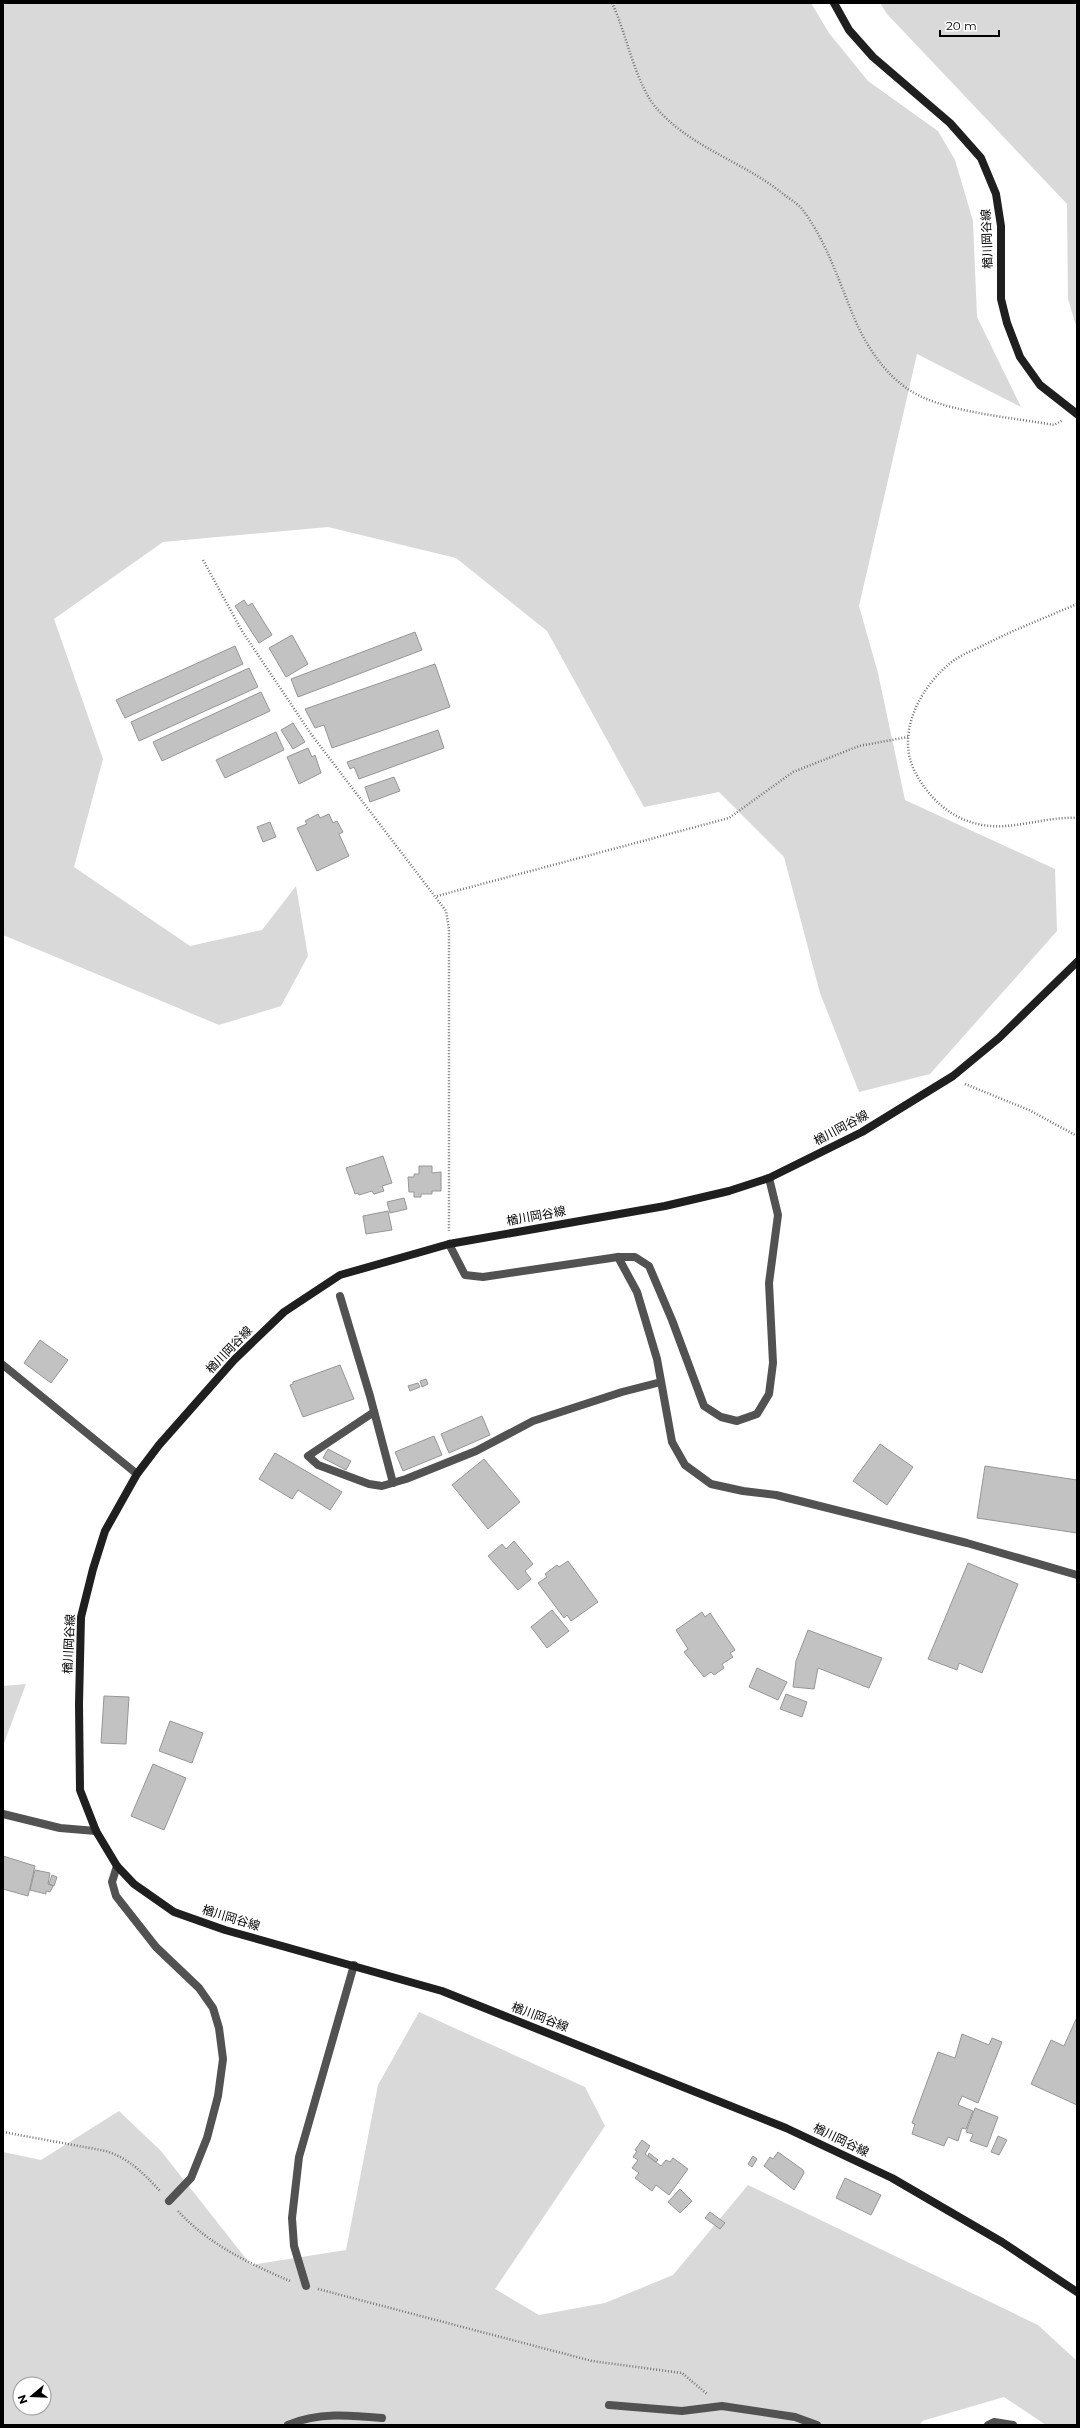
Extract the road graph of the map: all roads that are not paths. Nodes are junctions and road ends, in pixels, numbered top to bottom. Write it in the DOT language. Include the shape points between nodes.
graph roads {
  1 [pos="834,3"];
  2 [pos="1077,414"];
  3 [pos="1077,962"];
  4 [pos="770,1178"];
  5 [pos="449,1244"];
  6 [pos="618,1257"];
  7 [pos="340,1296"];
  8 [pos="3,1365"];
  9 [pos="661,1382"];
  10 [pos="374,1412"];
  11 [pos="137,1474"];
  12 [pos="393,1483"];
  13 [pos="1077,1574"];
  14 [pos="3,1814"];
  15 [pos="96,1831"];
  16 [pos="117,1866"];
  17 [pos="354,1965"];
  18 [pos="169,2201"];
  19 [pos="306,2286"];
  20 [pos="1077,2292"];
  21 [pos="610,2405"];
  22 [pos="382,2418"];
  23 [pos="288,2425"];
  24 [pos="817,2425"];
  25 [pos="988,2425"];
  26 [pos="1013,2425"];
  1 -- 2 [label="main road, 楢川岡谷線" via="849,30 873,57 950,123 982,158 996,194 1001,226 1001,299 1007,323 1020,356 1040,385"];
  3 -- 4 [label="main road, 楢川岡谷線" via="999,1038 953,1076 862,1132"];
  4 -- 5 [label="main road, 楢川岡谷線" via="665,1206"];
  4 -- 6 [label="street" via="778,1215 769,1283 773,1363 769,1394 757,1414 737,1421 720,1417 704,1406 649,1266 635,1257"];
  5 -- 6 [label="street" via="465,1275 483,1277"];
  5 -- 11 [label="main road, 楢川岡谷線" via="340,1275 284,1312 234,1360"];
  6 -- 9 [label="street" via="637,1292"];
  7 -- 10 [label="street"];
  8 -- 11 [label="street"];
  9 -- 12 [label="street" via="533,1421 476,1451"];
  9 -- 13 [label="street" via="672,1442 684,1465 711,1484 776,1495"];
  10 -- 12 [label="street"];
  10 -- 12 [label="street" via="308,1456 318,1465 369,1484 382,1486"];
  11 -- 15 [label="main road, 楢川岡谷線" via="105,1531 81,1616 80,1790"];
  14 -- 15 [label="street" via="60,1828"];
  15 -- 16 [label="main road, 楢川岡谷線"];
  16 -- 17 [label="main road, 楢川岡谷線" via="134,1884 174,1912 225,1930"];
  16 -- 18 [label="street" via="112,1882 116,1896 156,1947 199,1988 213,2008 219,2028 223,2059 218,2096 207,2138 191,2178"];
  17 -- 19 [label="street" via="300,2157 292,2218 294,2246"];
  17 -- 20 [label="main road, 楢川岡谷線" via="442,1991 786,2128 892,2178 1002,2242"];
  21 -- 24 [label="street" via="682,2410 722,2406 795,2417"];
  22 -- 23 [label="street" via="346,2415 312,2417"];
  25 -- 26 [label="street" via="994,2422"];
}
